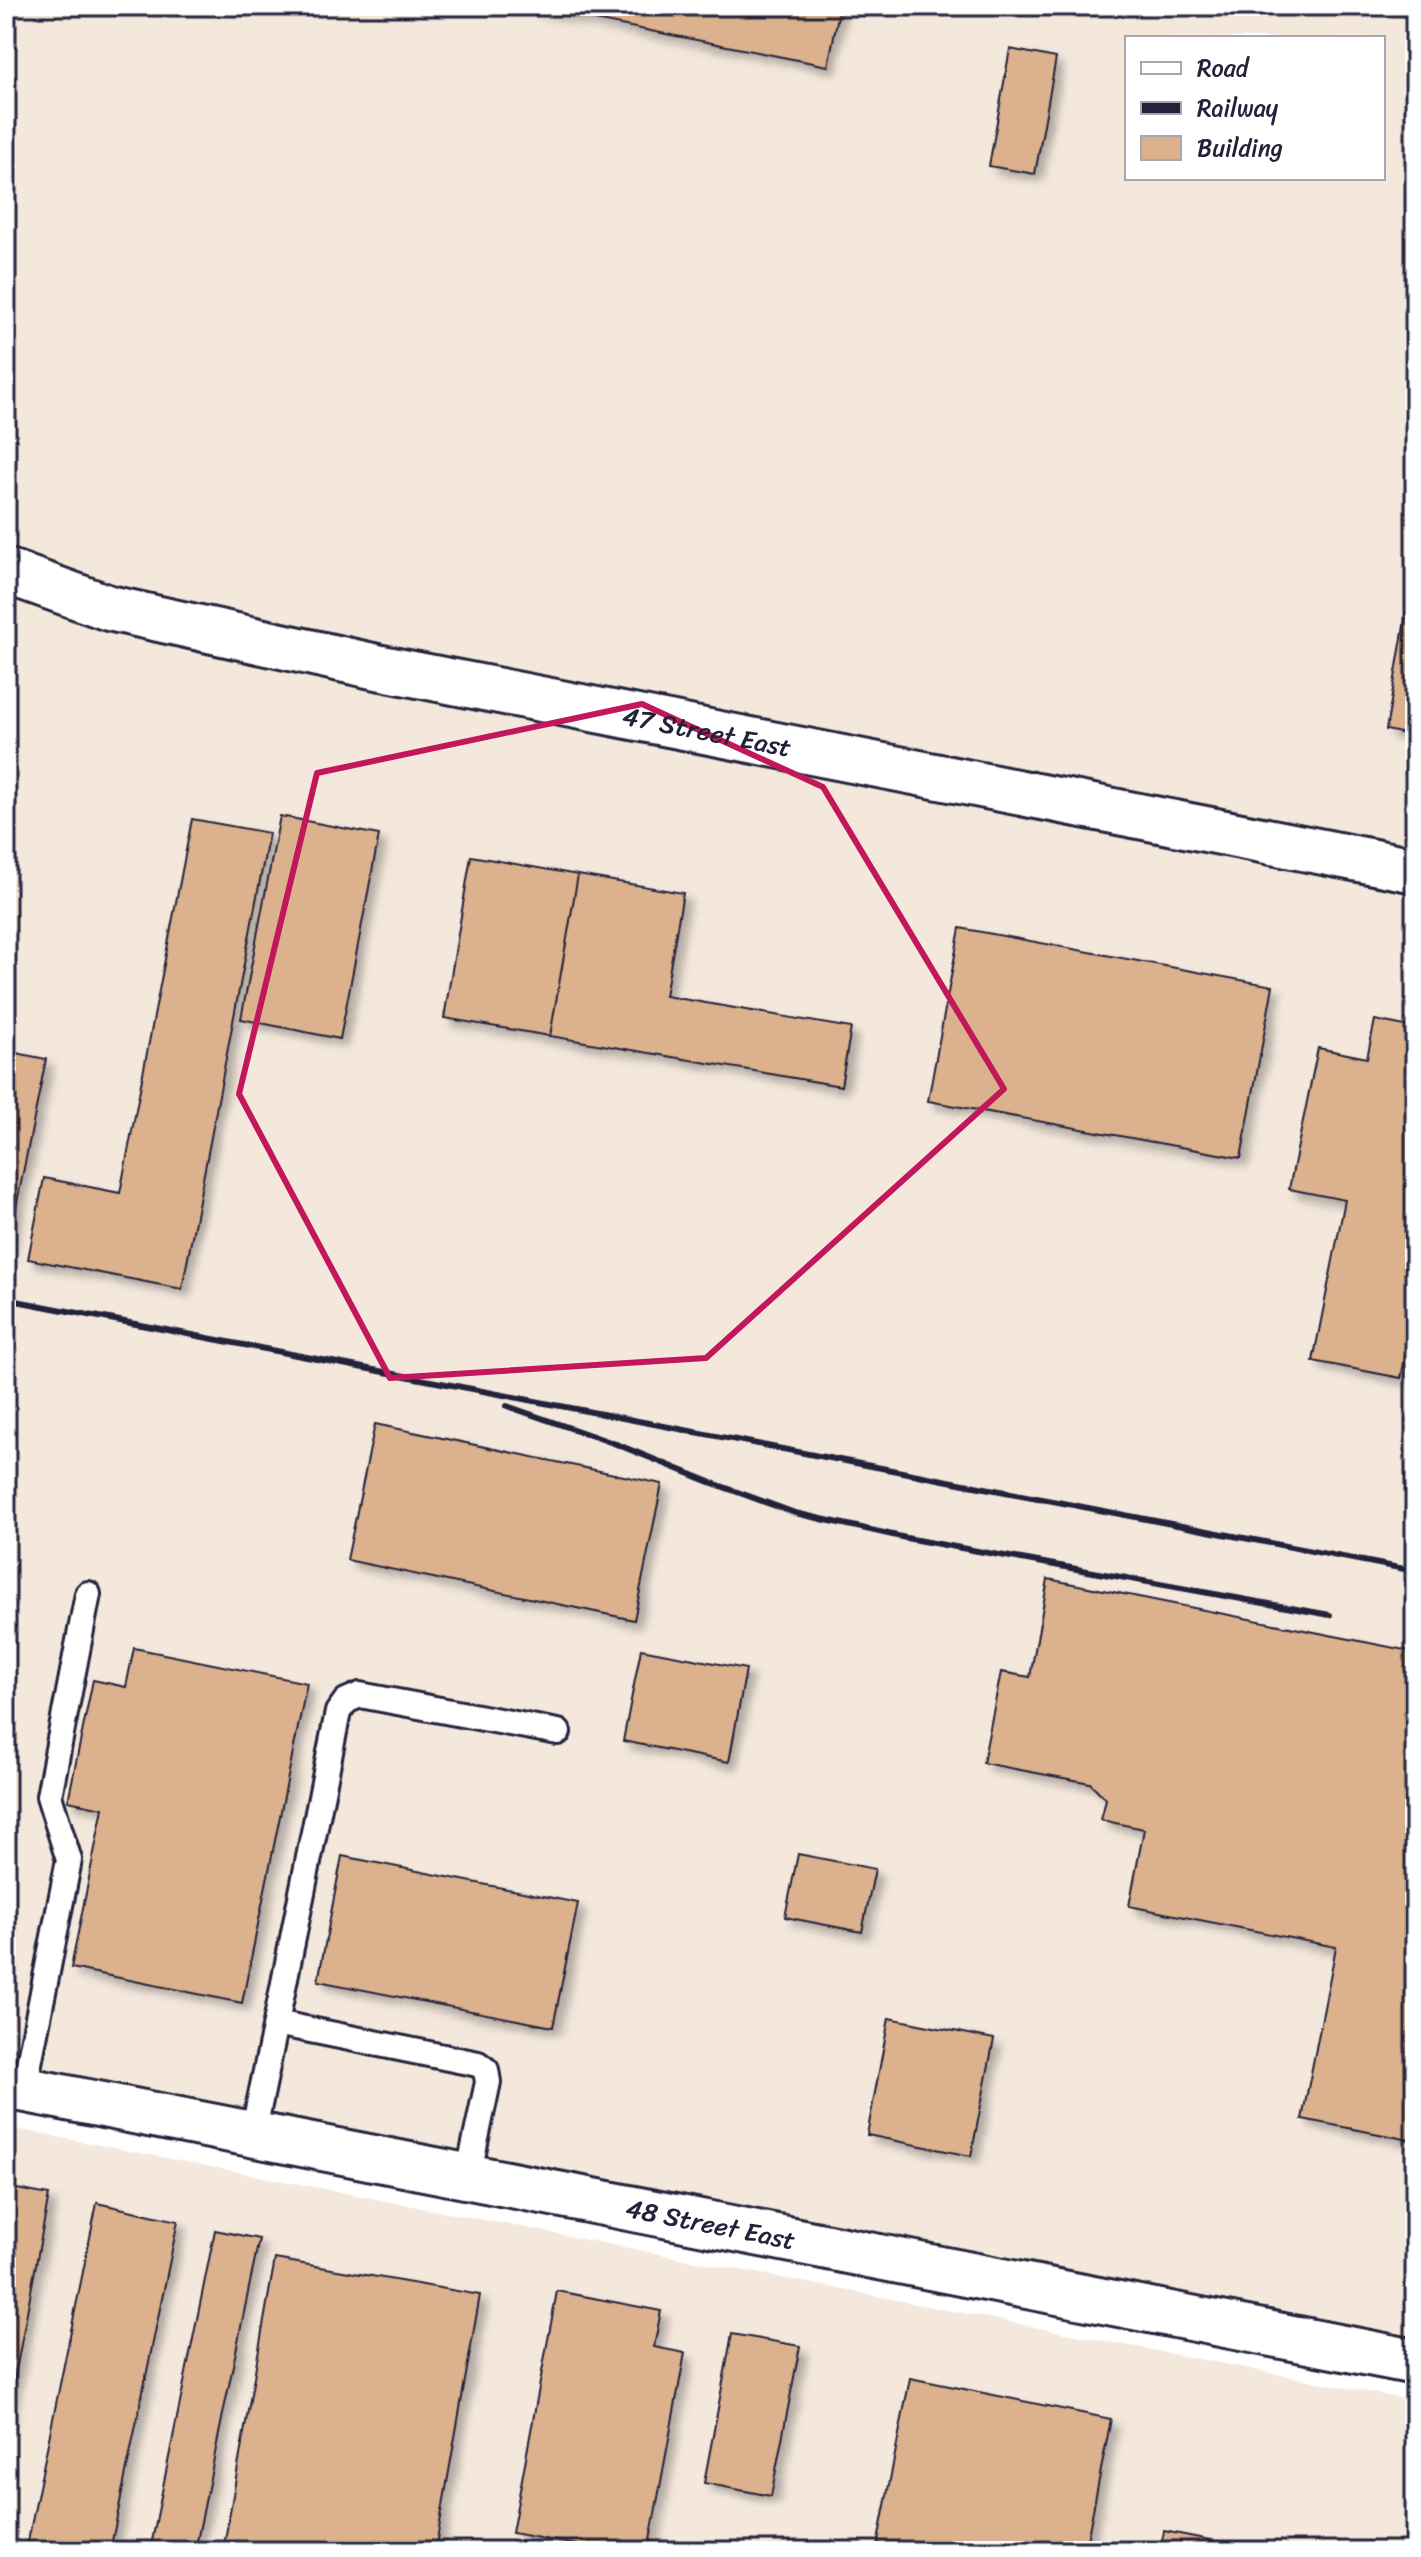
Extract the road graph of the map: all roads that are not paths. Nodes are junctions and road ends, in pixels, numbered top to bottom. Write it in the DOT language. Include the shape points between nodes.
graph roads {
  1 [pos="6,571"];
  2 [pos="1415,870"];
  3 [pos="88,1594"];
  4 [pos="558,1732"];
  5 [pos="276,2023"];
  6 [pos="15,2087"];
  7 [pos="253,2134"];
  8 [pos="468,2176"];
  9 [pos="1415,2362"];
  1 -- 2 [label="street, 47 Street East" via="109,608 377,667"];
  3 -- 6 [label="lane" via="49,1796 69,1860"];
  4 -- 5 [label="lane" via="360,1695 346,1701 338,1712"];
  5 -- 7 [label="lane"];
  5 -- 8 [label="lane" via="478,2064 486,2070"];
  6 -- 7 [label="street, 48 Street East"];
  7 -- 8 [label="street, 48 Street East"];
  8 -- 9 [label="street, 48 Street East"];
}
